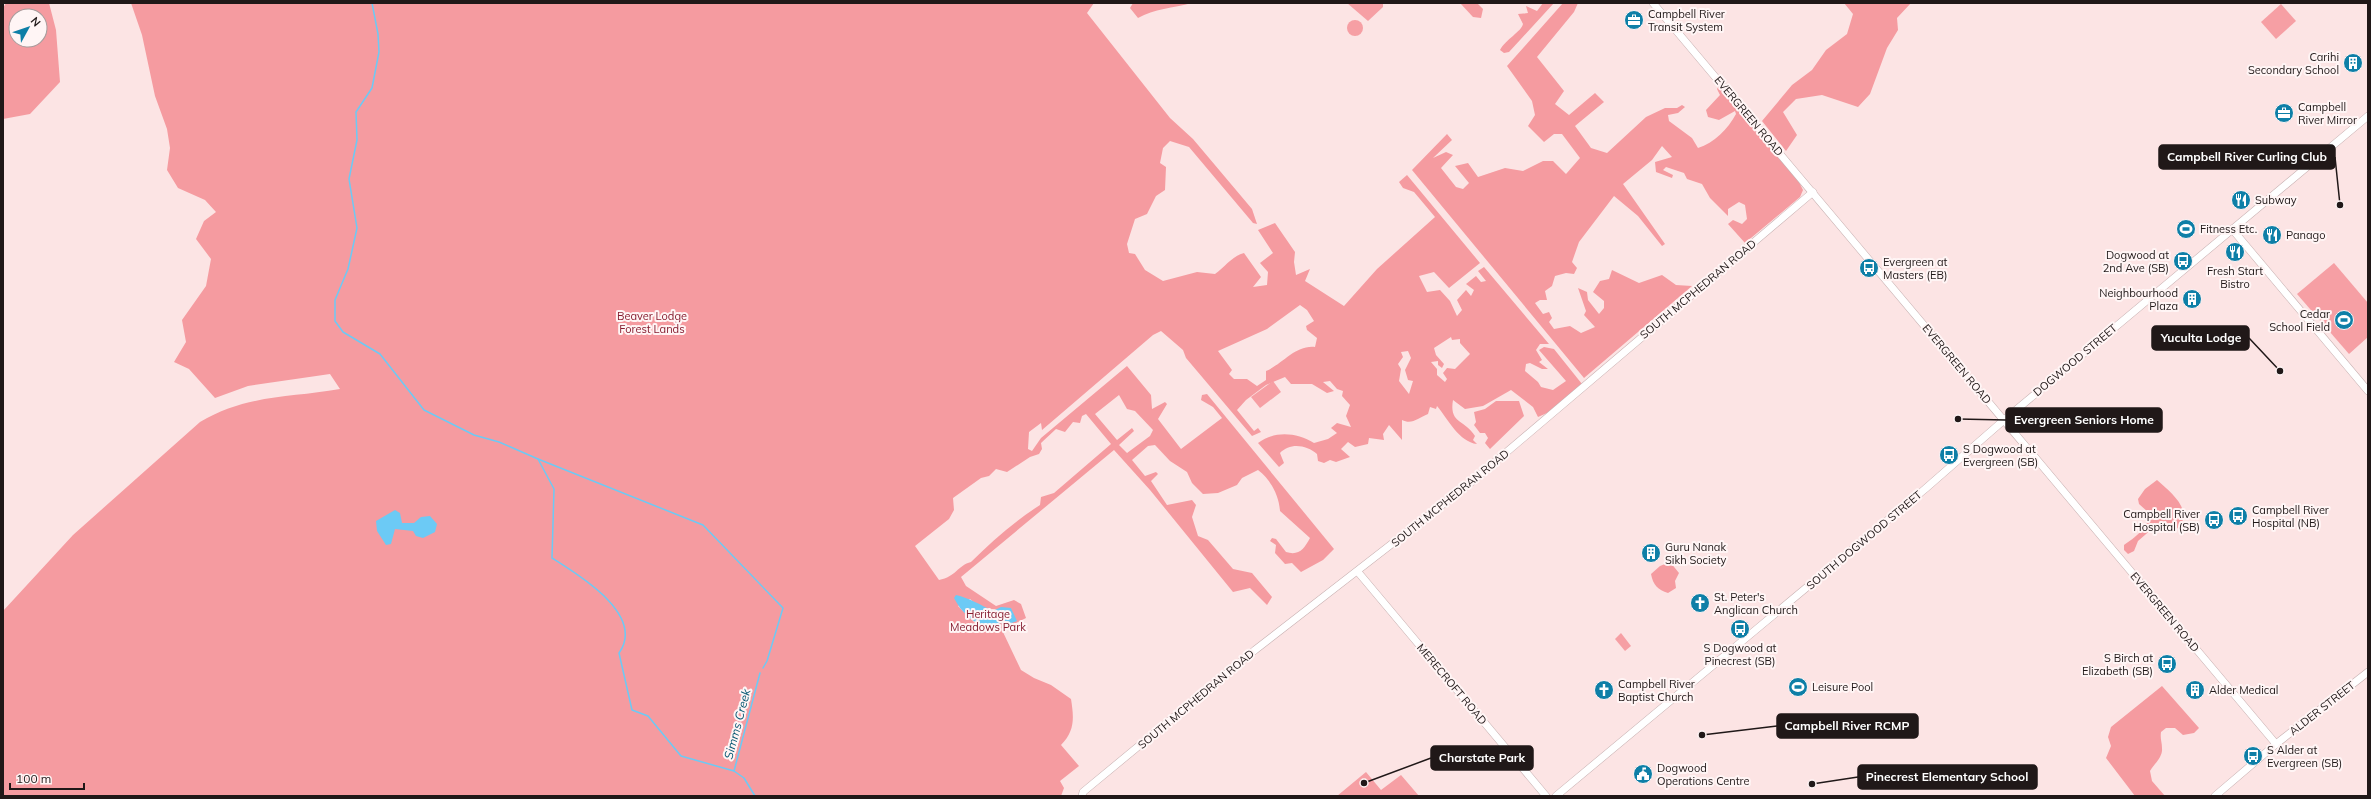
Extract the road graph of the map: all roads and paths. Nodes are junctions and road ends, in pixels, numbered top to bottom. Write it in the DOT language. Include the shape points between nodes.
graph roads {
  1 [pos="1653,3"];
  2 [pos="2368,116"];
  3 [pos="1813,192"];
  4 [pos="2232,229"];
  5 [pos="2368,391"];
  6 [pos="2004,420"];
  7 [pos="1358,572"];
  8 [pos="2368,672"];
  9 [pos="2276,744"];
  10 [pos="1082,796"];
  11 [pos="1546,796"];
  12 [pos="1556,796"];
  13 [pos="2215,796"];
  1 -- 3 [label="street, EVERGREEN ROAD"];
  2 -- 4 [label="street, DOGWOOD STREET"];
  3 -- 6 [label="street, EVERGREEN ROAD"];
  3 -- 7 [label="street, SOUTH MCPHEDRAN ROAD" via="1469,484"];
  4 -- 5 [label="street"];
  4 -- 6 [label="street, DOGWOOD STREET"];
  6 -- 9 [label="street, EVERGREEN ROAD"];
  6 -- 12 [label="street, SOUTH DOGWOOD STREET" via="1925,489"];
  7 -- 10 [label="street, SOUTH MCPHEDRAN ROAD" via="1255,650 1088,788"];
  7 -- 11 [label="street, MERECROFT ROAD"];
  8 -- 9 [label="street, ALDER STREET"];
  9 -- 13 [label="street, ALDER STREET"];
}
